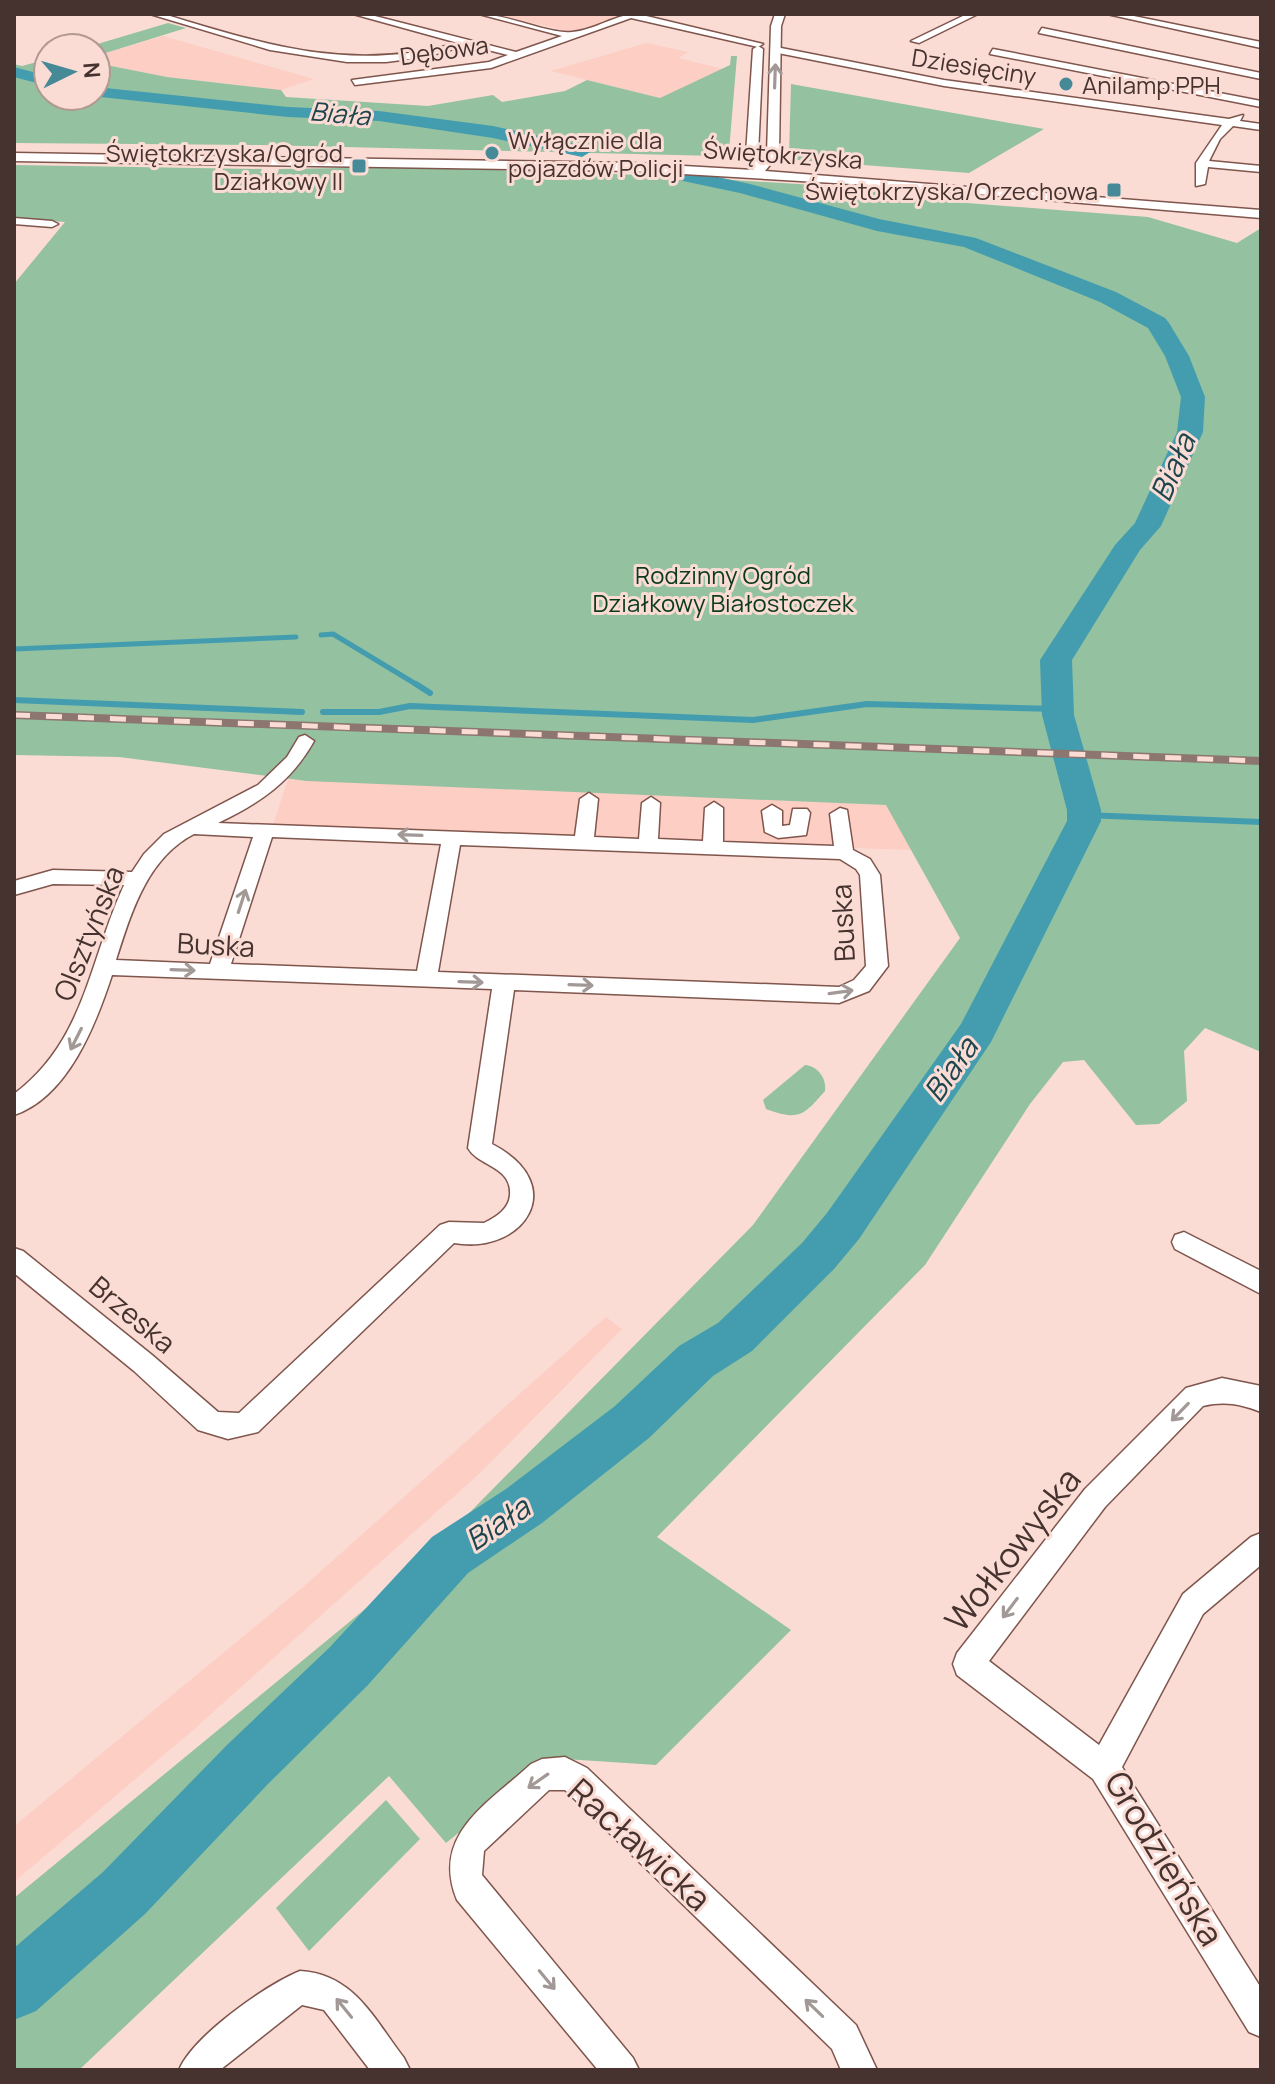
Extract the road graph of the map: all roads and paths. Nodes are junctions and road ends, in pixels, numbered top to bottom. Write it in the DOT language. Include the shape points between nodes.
graph roads {
  1 [pos="154,14"];
  2 [pos="357,14"];
  3 [pos="483,14"];
  4 [pos="628,14"];
  5 [pos="780,14"];
  6 [pos="974,14"];
  7 [pos="1111,14"];
  8 [pos="1173,14"];
  9 [pos="1153,23"];
  10 [pos="1042,31"];
  11 [pos="569,35"];
  12 [pos="759,38"];
  13 [pos="916,41"];
  14 [pos="466,43"];
  15 [pos="1261,45"];
  16 [pos="1123,48"];
  17 [pos="776,50"];
  18 [pos="993,52"];
  19 [pos="517,55"];
  20 [pos="1097,73"];
  21 [pos="1261,76"];
  22 [pos="355,82"];
  23 [pos="1065,101"];
  24 [pos="755,102"];
  25 [pos="774,102"];
  26 [pos="1261,104"];
  27 [pos="1229,123"];
  28 [pos="1261,127"];
  29 [pos="14,150"];
  30 [pos="14,157"];
  31 [pos="502,160"];
  32 [pos="1201,163"];
  33 [pos="1261,169"];
  34 [pos="759,170"];
  35 [pos="1200,184"];
  36 [pos="1261,206"];
  37 [pos="1261,214"];
  38 [pos="14,221"];
  39 [pos="52,224"];
  40 [pos="305,741"];
  41 [pos="589,799"];
  42 [pos="651,803"];
  43 [pos="714,808"];
  44 [pos="772,811"];
  45 [pos="800,813"];
  46 [pos="840,814"];
  47 [pos="193,828"];
  48 [pos="265,830"];
  49 [pos="452,837"];
  50 [pos="781,840"];
  51 [pos="584,841"];
  52 [pos="648,844"];
  53 [pos="713,846"];
  54 [pos="844,853"];
  55 [pos="138,879"];
  56 [pos="14,888"];
  57 [pos="105,967"];
  58 [pos="218,972"];
  59 [pos="426,980"];
  60 [pos="504,983"];
  61 [pos="14,1106"];
  62 [pos="1184,1242"];
  63 [pos="14,1258"];
  64 [pos="1261,1283"];
  65 [pos="1256,1397"];
  66 [pos="1261,1547"];
  67 [pos="1104,1768"];
  68 [pos="1261,2020"];
  69 [pos="197,2070"];
  70 [pos="392,2070"];
  71 [pos="621,2070"];
  72 [pos="859,2070"];
  1 -- 14 [label="street" via="314,58 385,61"];
  2 -- 14 [label="street, Dębowa"];
  3 -- 11 [label="street"];
  4 -- 11 [label="street"];
  4 -- 12 [label="street" via="725,37"];
  5 -- 17 [label="main road"];
  6 -- 13 [label="street"];
  7 -- 9 [label="street"];
  8 -- 9 [label="street"];
  9 -- 15 [label="street"];
  9 -- 16 [label="street"];
  10 -- 16 [label="street"];
  11 -- 19 [label="street"];
  12 -- 24 [label="main road"];
  14 -- 19 [label="street, Dębowa"];
  16 -- 20 [label="street"];
  16 -- 21 [label="street"];
  17 -- 23 [label="street, Dziesięciny"];
  25 -- 17 [label="main road, one-way"];
  18 -- 20 [label="street"];
  19 -- 22 [label="street, Dębowa" via="491,65"];
  20 -- 23 [label="street"];
  20 -- 26 [label="street"];
  23 -- 27 [label="street, Dziesięciny"];
  24 -- 25 [label="main road"];
  24 -- 34 [label="main road" via="752,154"];
  25 -- 34 [label="main road" via="773,154"];
  26 -- 27 [label="street"];
  27 -- 28 [label="street, Dziesięciny"];
  27 -- 32 [label="street"];
  29 -- 31 [label="main road, Świętokrzyska"];
  30 -- 31 [label="main road, Świętokrzyska"];
  31 -- 34 [label="main road, Świętokrzyska"];
  32 -- 33 [label="street"];
  32 -- 35 [label="street"];
  34 -- 36 [label="main road, Świętokrzyska"];
  34 -- 37 [label="main road, Świętokrzyska"];
  38 -- 39 [label="street"];
  40 -- 47 [label="street, Olsztyńska" via="275,781"];
  41 -- 51 [label="street"];
  42 -- 52 [label="street"];
  43 -- 53 [label="street"];
  44 -- 50 [label="street" via="772,828"];
  45 -- 50 [label="street" via="799,831"];
  46 -- 54 [label="street"];
  47 -- 48 [label="street, Buska"];
  47 -- 55 [label="street, Olsztyńska" via="167,842"];
  49 -- 48 [label="street, Buska, one-way"];
  58 -- 48 [label="street, one-way"];
  49 -- 51 [label="street, Buska"];
  49 -- 59 [label="street"];
  50 -- 53 [label="street, Buska"];
  50 -- 54 [label="street, Buska"];
  51 -- 52 [label="street, Buska"];
  52 -- 53 [label="street, Buska"];
  60 -- 54 [label="street, Buska, one-way" via="850,993 872,977 877,966 870,875"];
  55 -- 56 [label="street" via="53,877"];
  55 -- 57 [label="street, Olsztyńska"];
  57 -- 58 [label="street, Buska, one-way"];
  57 -- 61 [label="street, Olsztyńska, one-way" via="68,1053 42,1085"];
  58 -- 59 [label="street, Buska"];
  59 -- 60 [label="street, Buska, one-way"];
  60 -- 63 [label="street, Brzeska" via="480,1148 517,1174 522,1185 518,1210 481,1234 449,1232 248,1423 236,1428 208,1421"];
  62 -- 64 [label="street"];
  65 -- 67 [label="street, Wołkowyska, one-way" via="1222,1390 1195,1396 1095,1498 968,1664"];
  66 -- 67 [label="street, Grodzieńska" via="1193,1604"];
  67 -- 68 [label="street, Grodzieńska"];
  70 -- 69 [label="street, one-way" via="336,1998 300,1988 282,1997"];
  72 -- 71 [label="street, Racławicka, one-way" via="844,2037 576,1779 565,1773 542,1775 472,1840 464,1871 469,1888"];
}
